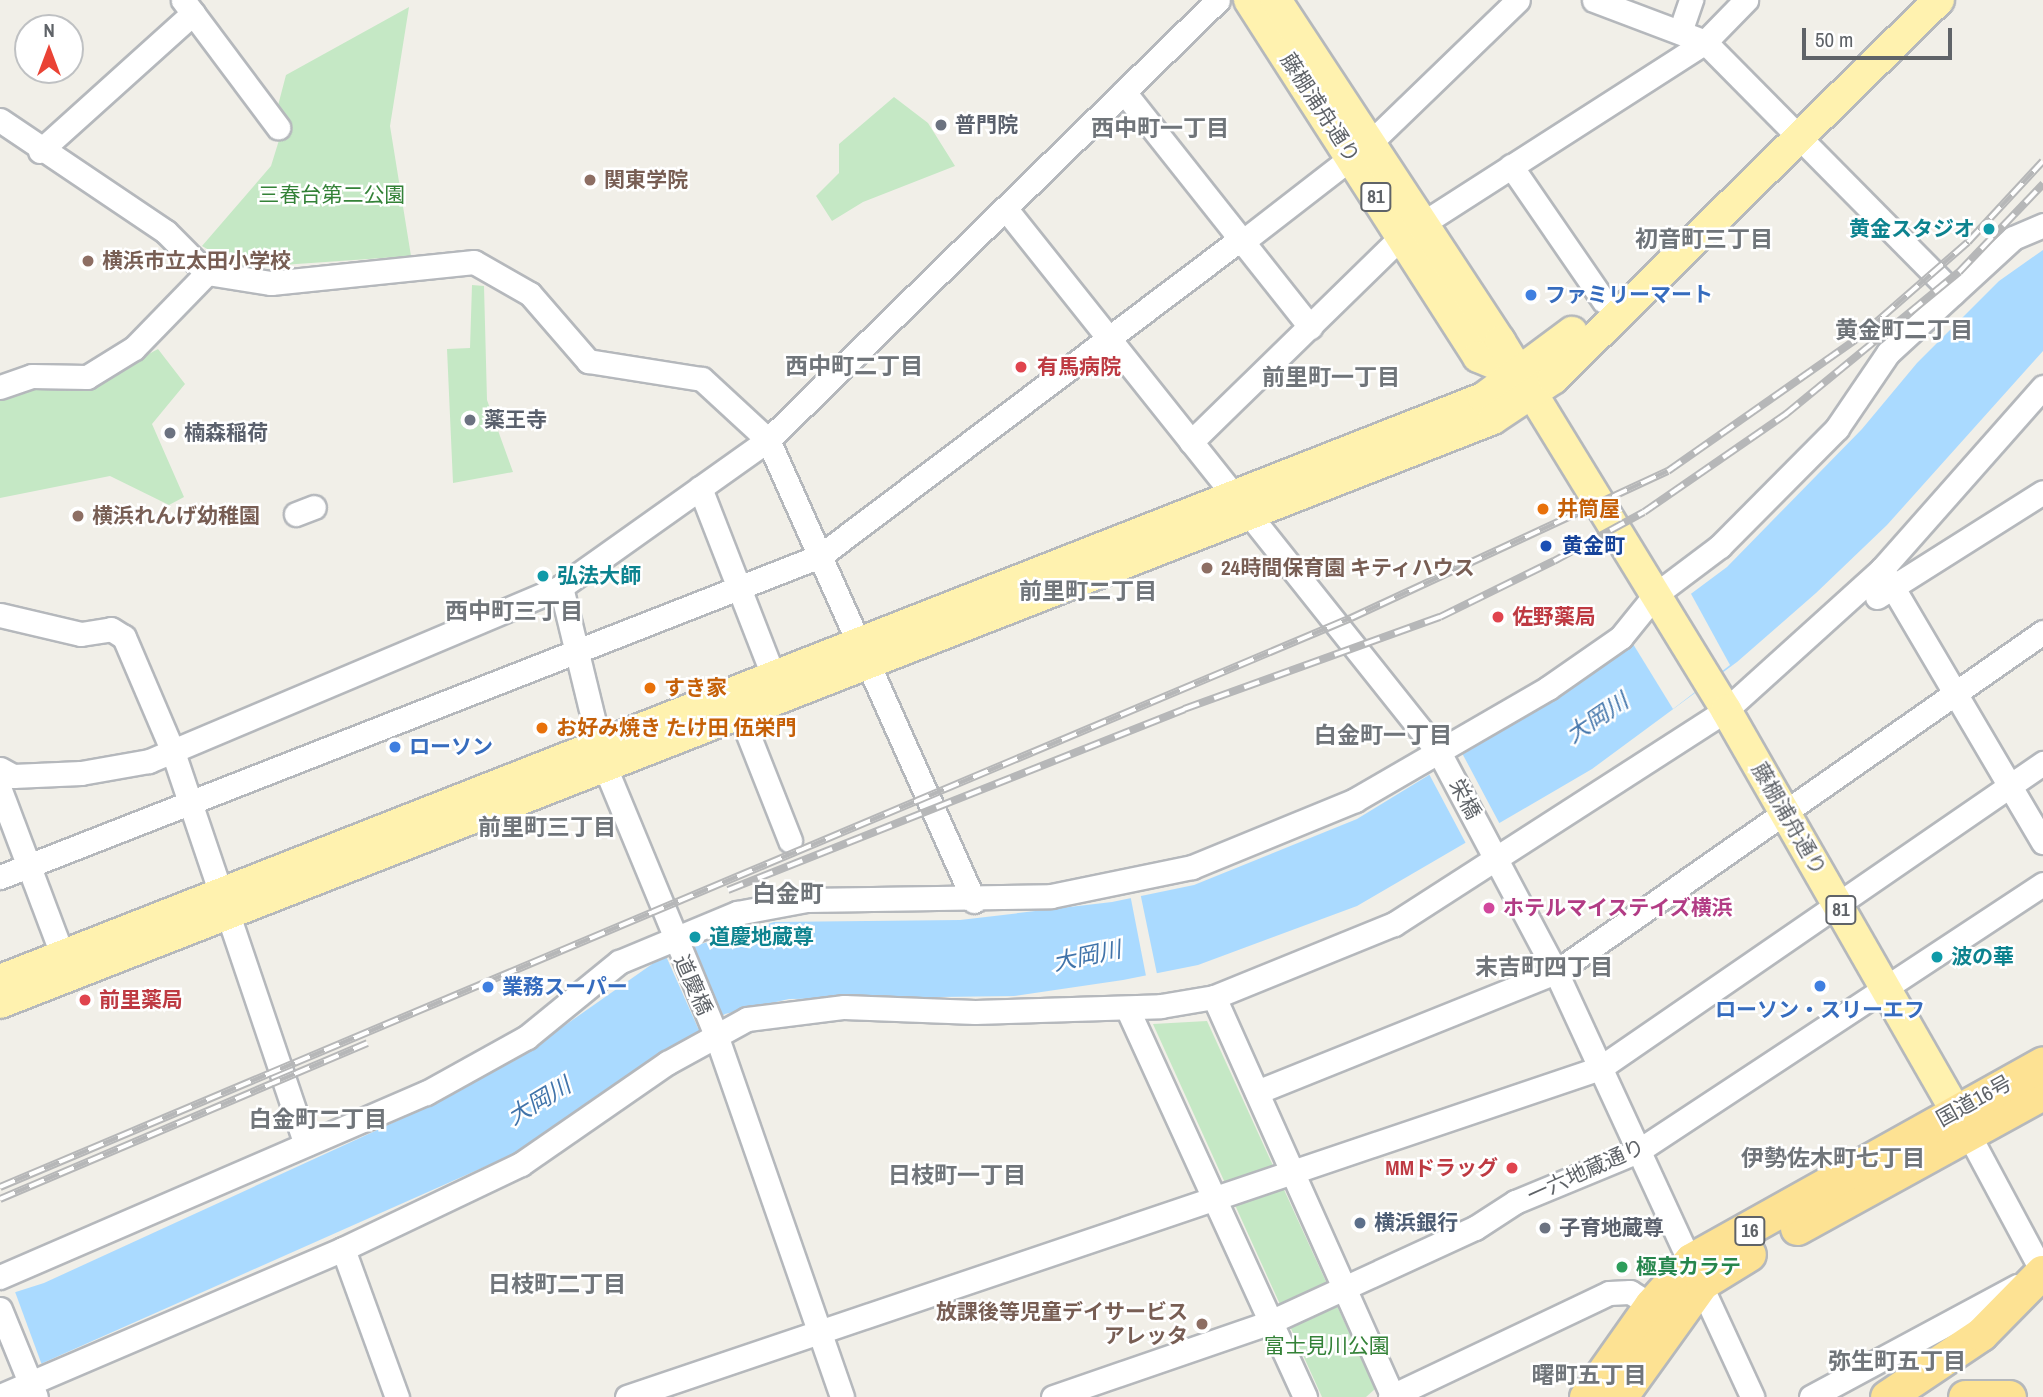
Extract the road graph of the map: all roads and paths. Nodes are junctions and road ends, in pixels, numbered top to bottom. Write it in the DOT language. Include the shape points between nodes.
graph roads {
  1 [pos="1219,0"];
  2 [pos="1250,0"];
  3 [pos="1276,0"];
  4 [pos="1518,0"];
  5 [pos="1594,0"];
  6 [pos="1691,0"];
  7 [pos="1746,0"];
  8 [pos="1914,0"];
  9 [pos="1939,0"];
  10 [pos="188,6"];
  11 [pos="1679,33"];
  12 [pos="1705,42"];
  13 [pos="1124,92"];
  14 [pos="0,120"];
  15 [pos="278,127"];
  16 [pos="1792,130"];
  17 [pos="1362,149"];
  18 [pos="40,151"];
  19 [pos="1511,166"];
  20 [pos="1005,208"];
  21 [pos="2043,225"];
  22 [pos="1412,230"];
  23 [pos="1240,242"];
  24 [pos="207,273"];
  25 [pos="1953,293"];
  26 [pos="1603,300"];
  27 [pos="1310,327"];
  28 [pos="1111,342"];
  29 [pos="1524,386"];
  30 [pos="0,387"];
  31 [pos="2043,387"];
  32 [pos="768,440"];
  33 [pos="1191,442"];
  34 [pos="700,488"];
  35 [pos="2043,492"];
  36 [pos="1239,504"];
  37 [pos="820,556"];
  38 [pos="1886,579"];
  39 [pos="561,587"];
  40 [pos="738,588"];
  41 [pos="1655,595"];
  42 [pos="0,615"];
  43 [pos="2043,632"];
  44 [pos="578,651"];
  45 [pos="862,653"];
  46 [pos="772,675"];
  47 [pos="1954,695"];
  48 [pos="1726,710"];
  49 [pos="740,714"];
  50 [pos="173,752"];
  51 [pos="603,754"];
  52 [pos="1442,758"];
  53 [pos="2043,763"];
  54 [pos="2,777"];
  55 [pos="2009,786"];
  56 [pos="191,803"];
  57 [pos="1783,810"];
  58 [pos="790,841"];
  59 [pos="2043,842"];
  60 [pos="1499,862"];
  61 [pos="29,866"];
  62 [pos="0,877"];
  63 [pos="2043,884"];
  64 [pos="974,901"];
  65 [pos="1837,902"];
  66 [pos="225,903"];
  67 [pos="674,943"];
  68 [pos="62,954"];
  69 [pos="1556,972"];
  70 [pos="0,980"];
  71 [pos="1888,991"];
  72 [pos="1214,997"];
  73 [pos="0,1003"];
  74 [pos="1127,1008"];
  75 [pos="713,1028"];
  76 [pos="2043,1063"];
  77 [pos="1600,1068"];
  78 [pos="1257,1092"];
  79 [pos="2043,1093"];
  80 [pos="1962,1122"];
  81 [pos="306,1144"];
  82 [pos="1638,1152"];
  83 [pos="1292,1172"];
  84 [pos="1214,1198"];
  85 [pos="343,1250"];
  86 [pos="1696,1271"];
  87 [pos="2043,1272"];
  88 [pos="0,1277"];
  89 [pos="1345,1287"];
  90 [pos="1651,1305"];
  91 [pos="0,1309"];
  92 [pos="1268,1323"];
  93 [pos="819,1330"];
  94 [pos="3,1392"];
  95 [pos="34,1392"];
  96 [pos="397,1397"];
  97 [pos="627,1397"];
  98 [pos="842,1397"];
  99 [pos="1054,1397"];
  100 [pos="1305,1397"];
  101 [pos="1391,1397"];
  102 [pos="1586,1397"];
  103 [pos="1620,1397"];
  104 [pos="1752,1397"];
  105 [pos="1811,1397"];
  106 [pos="1887,1397"];
  107 [pos="1965,1397"];
  108 [pos="2009,1397"];
  1 -- 13 [label="street"];
  2 -- 17 [label="main road, 藤棚浦舟通り / 81"];
  3 -- 17 [label="main road, 藤棚浦舟通り / 81"];
  4 -- 17 [label="street"];
  5 -- 11 [label="street"];
  6 -- 11 [label="street"];
  7 -- 12 [label="street"];
  8 -- 16 [label="main road"];
  9 -- 16 [label="main road"];
  10 -- 15 [label="street"];
  10 -- 18 [label="street"];
  11 -- 12 [label="street"];
  12 -- 16 [label="street"];
  12 -- 19 [label="street"];
  13 -- 20 [label="street"];
  13 -- 23 [label="street"];
  14 -- 18 [label="street"];
  16 -- 25 [label="street"];
  16 -- 26 [label="main road"];
  16 -- 29 [label="main road"];
  17 -- 22 [label="main road, 藤棚浦舟通り / 81"];
  17 -- 23 [label="street"];
  18 -- 24 [label="street" via="166,232"];
  19 -- 22 [label="street"];
  19 -- 26 [label="street"];
  20 -- 28 [label="street, 栄橋"];
  20 -- 32 [label="street"];
  21 -- 25 [label="street" via="2013,238"];
  22 -- 27 [label="street"];
  22 -- 29 [label="main road, 藤棚浦舟通り / 81" via="1478,356"];
  23 -- 27 [label="street"];
  23 -- 28 [label="street"];
  24 -- 30 [label="street" via="134,348 87,377 32,376"];
  24 -- 32 [label="street" via="271,283 474,262 530,294 587,361 702,379"];
  25 -- 41 [label="street" via="1873,369 1861,400 1781,487 1720,546"];
  26 -- 29 [label="main road"];
  27 -- 33 [label="street"];
  28 -- 33 [label="street, 栄橋"];
  28 -- 37 [label="street"];
  29 -- 36 [label="main road" via="1483,398"];
  29 -- 41 [label="main road, 藤棚浦舟通り / 81"];
  31 -- 38 [label="street"];
  32 -- 34 [label="street"];
  32 -- 37 [label="street"];
  33 -- 36 [label="street, 栄橋"];
  34 -- 39 [label="street"];
  34 -- 40 [label="street"];
  35 -- 38 [label="street"];
  36 -- 45 [label="main road"];
  36 -- 52 [label="street, 栄橋" via="1334,614"];
  37 -- 40 [label="street"];
  37 -- 45 [label="street"];
  38 -- 47 [label="street"];
  38 -- 48 [label="street"];
  39 -- 44 [label="street, 道慶橋"];
  39 -- 50 [label="street" via="240,718"];
  40 -- 44 [label="street"];
  40 -- 46 [label="street"];
  41 -- 48 [label="main road, 藤棚浦舟通り / 81"];
  41 -- 52 [label="street" via="1621,637"];
  42 -- 50 [label="street" via="81,634 111,629 124,638"];
  43 -- 47 [label="street"];
  44 -- 51 [label="street, 道慶橋"];
  44 -- 56 [label="street"];
  45 -- 46 [label="main road"];
  45 -- 49 [label="main road"];
  45 -- 64 [label="street"];
  46 -- 51 [label="main road"];
  47 -- 55 [label="street"];
  47 -- 57 [label="street"];
  48 -- 57 [label="main road, 藤棚浦舟通り / 81"];
  48 -- 60 [label="street"];
  49 -- 51 [label="main road"];
  49 -- 58 [label="street"];
  50 -- 54 [label="street" via="122,768"];
  50 -- 56 [label="street"];
  51 -- 66 [label="main road"];
  51 -- 67 [label="street, 道慶橋"];
  52 -- 60 [label="street, 栄橋"];
  52 -- 64 [label="street" via="1269,840 1192,867 1051,896"];
  53 -- 55 [label="street"];
  54 -- 61 [label="street"];
  55 -- 59 [label="street"];
  55 -- 65 [label="street"];
  56 -- 61 [label="street"];
  56 -- 66 [label="street"];
  57 -- 65 [label="main road, 藤棚浦舟通り / 81"];
  57 -- 69 [label="street"];
  60 -- 69 [label="street, 栄橋"];
  60 -- 72 [label="street" via="1394,924"];
  61 -- 62 [label="street"];
  61 -- 68 [label="street"];
  63 -- 71 [label="street, 一六地蔵通り"];
  64 -- 67 [label="street" via="807,900 737,913"];
  65 -- 71 [label="main road, 藤棚浦舟通り / 81"];
  65 -- 77 [label="street"];
  66 -- 68 [label="main road"];
  66 -- 73 [label="main road"];
  66 -- 81 [label="street"];
  67 -- 75 [label="street, 道慶橋"];
  67 -- 81 [label="street" via="619,962 527,1037 425,1093"];
  68 -- 70 [label="main road"];
  69 -- 77 [label="street, 栄橋"];
  69 -- 78 [label="street"];
  71 -- 80 [label="main road, 藤棚浦舟通り / 81"];
  71 -- 82 [label="street, 一六地蔵通り"];
  72 -- 74 [label="street"];
  72 -- 78 [label="street"];
  74 -- 75 [label="street" via="844,1007 747,1019"];
  74 -- 84 [label="street"];
  75 -- 85 [label="street" via="521,1164"];
  75 -- 93 [label="street, 道慶橋"];
  76 -- 80 [label="highway, 国道16号 / 16"];
  77 -- 82 [label="street, 栄橋"];
  77 -- 83 [label="street"];
  78 -- 83 [label="street"];
  79 -- 80 [label="highway, 国道16号 / 16"];
  80 -- 86 [label="highway, 国道16号 / 16"];
  80 -- 87 [label="street, 藤棚浦舟通り"];
  81 -- 88 [label="street"];
  82 -- 86 [label="street, 栄橋"];
  82 -- 89 [label="street, 一六地蔵通り" via="1515,1202 1475,1228"];
  83 -- 84 [label="street"];
  83 -- 89 [label="street"];
  84 -- 92 [label="street"];
  84 -- 93 [label="street"];
  85 -- 95 [label="street"];
  85 -- 96 [label="street"];
  86 -- 90 [label="highway, 国道16号 / 16"];
  86 -- 103 [label="highway, 国道16号 / 16"];
  86 -- 104 [label="street, 栄橋"];
  87 -- 105 [label="street"];
  87 -- 106 [label="highway" via="1980,1334"];
  89 -- 92 [label="street, 一六地蔵通り"];
  89 -- 101 [label="street"];
  90 -- 101 [label="street" via="1630,1292 1609,1293"];
  90 -- 102 [label="highway, 国道16号 / 16"];
  91 -- 95 [label="street"];
  92 -- 99 [label="street, 一六地蔵通り"];
  92 -- 100 [label="street"];
  93 -- 97 [label="street"];
  93 -- 98 [label="street, 道慶橋"];
  94 -- 95 [label="street"];
  107 -- 108 [label="highway"];
}
